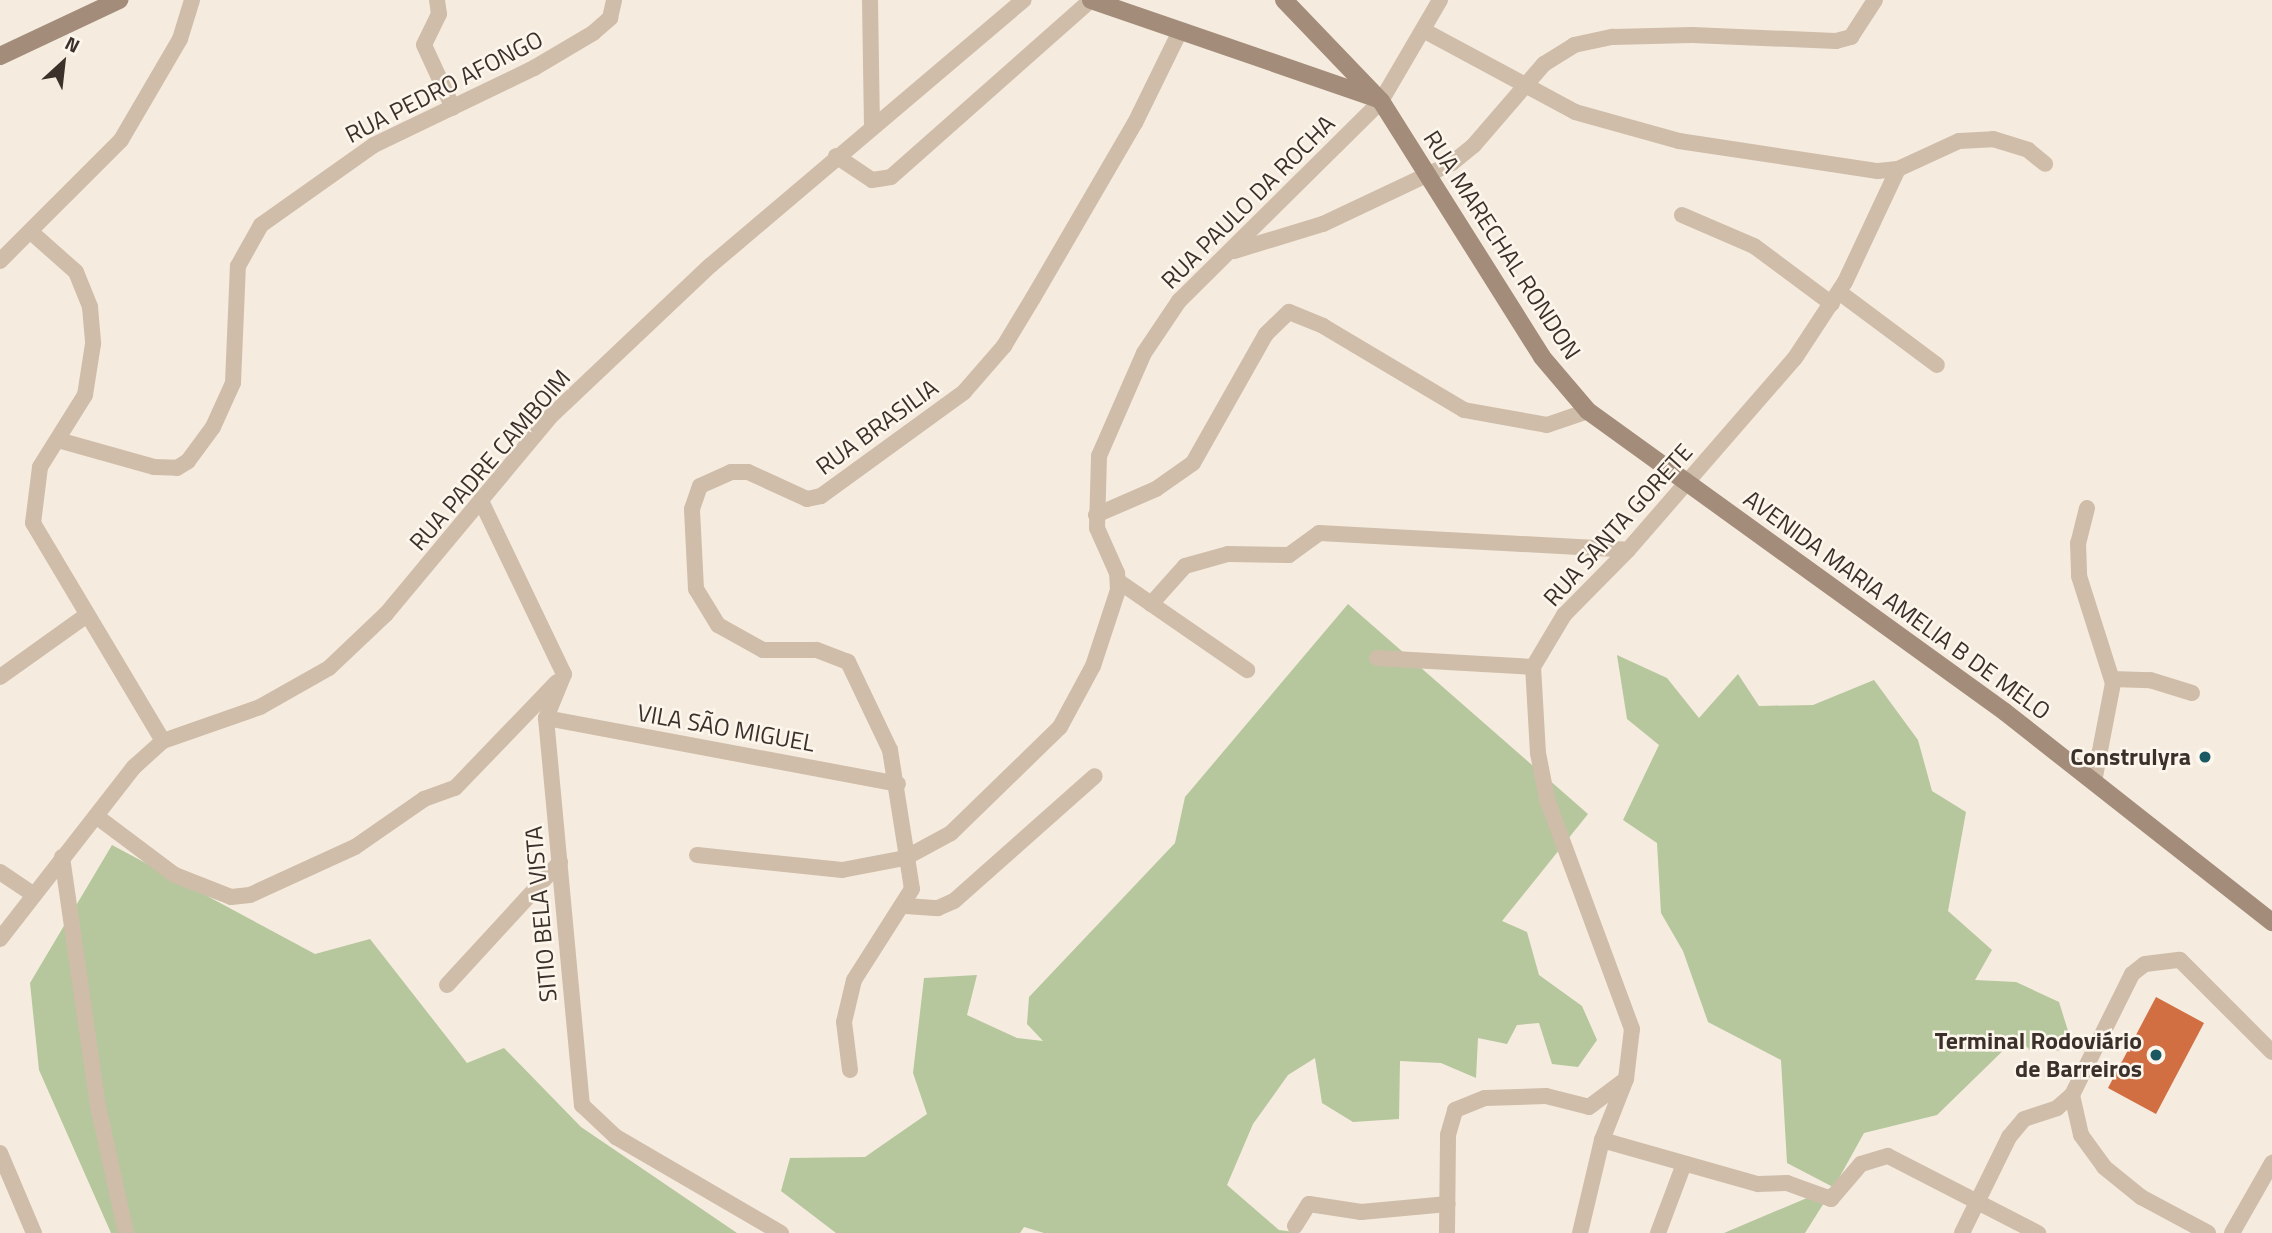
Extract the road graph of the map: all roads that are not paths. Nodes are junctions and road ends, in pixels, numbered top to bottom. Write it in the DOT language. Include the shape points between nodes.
graph roads {
  1 [pos="119,0"];
  2 [pos="192,0"];
  3 [pos="437,0"];
  4 [pos="614,0"];
  5 [pos="870,0"];
  6 [pos="1024,0"];
  7 [pos="1091,0"];
  8 [pos="1284,0"];
  9 [pos="1440,0"];
  10 [pos="1875,0"];
  11 [pos="1423,30"];
  12 [pos="1179,33"];
  13 [pos="0,56"];
  14 [pos="1524,85"];
  15 [pos="1381,101"];
  16 [pos="453,108"];
  17 [pos="872,126"];
  18 [pos="836,156"];
  19 [pos="2045,164"];
  20 [pos="1898,169"];
  21 [pos="1425,175"];
  22 [pos="1682,215"];
  23 [pos="31,232"];
  24 [pos="1234,251"];
  25 [pos="0,261"];
  26 [pos="1835,298"];
  27 [pos="1937,365"];
  28 [pos="1588,411"];
  29 [pos="58,440"];
  30 [pos="1686,484"];
  31 [pos="482,503"];
  32 [pos="2087,508"];
  33 [pos="1096,515"];
  34 [pos="1628,550"];
  35 [pos="1118,581"];
  36 [pos="1152,604"];
  37 [pos="87,615"];
  38 [pos="1377,658"];
  39 [pos="1534,667"];
  40 [pos="1247,670"];
  41 [pos="564,674"];
  42 [pos="0,677"];
  43 [pos="2112,679"];
  44 [pos="2192,693"];
  45 [pos="546,718"];
  46 [pos="163,741"];
  47 [pos="1095,776"];
  48 [pos="2094,782"];
  49 [pos="898,784"];
  50 [pos="96,816"];
  51 [pos="697,855"];
  52 [pos="62,857"];
  53 [pos="905,858"];
  54 [pos="560,862"];
  55 [pos="0,872"];
  56 [pos="32,893"];
  57 [pos="906,905"];
  58 [pos="2272,922"];
  59 [pos="0,939"];
  60 [pos="447,985"];
  61 [pos="2272,1052"];
  62 [pos="850,1070"];
  63 [pos="1626,1079"];
  64 [pos="2072,1096"];
  65 [pos="1601,1140"];
  66 [pos="0,1153"];
  67 [pos="2272,1163"];
  68 [pos="1684,1164"];
  69 [pos="1979,1200"];
  70 [pos="1448,1204"];
  71 [pos="1295,1226"];
  72 [pos="34,1233"];
  73 [pos="126,1233"];
  74 [pos="781,1233"];
  75 [pos="1447,1233"];
  76 [pos="1580,1233"];
  77 [pos="1658,1233"];
  78 [pos="1962,1233"];
  79 [pos="2038,1233"];
  80 [pos="2208,1233"];
  81 [pos="2232,1233"];
  1 -- 13 [label="street"];
  2 -- 23 [label="street" via="188,23 121,140"];
  3 -- 16 [label="street" via="439,14 425,46"];
  4 -- 16 [label="street, RUA PEDRO AFONGO" via="610,18 593,33"];
  5 -- 17 [label="street"];
  6 -- 17 [label="street, RUA PADRE CAMBOIM"];
  7 -- 12 [label="street"];
  7 -- 18 [label="street" via="891,177 872,180"];
  8 -- 15 [label="street, RUA MARECHAL RONDON"];
  9 -- 11 [label="street, RUA PAULO DA ROCHA"];
  10 -- 14 [label="street" via="1858,29 1845,39 1692,35 1593,40 1560,53"];
  11 -- 14 [label="street"];
  11 -- 15 [label="street, RUA PAULO DA ROCHA"];
  12 -- 15 [label="street"];
  12 -- 49 [label="street, RUA BRASILIA" via="1135,123 1033,298 991,363 964,392 821,496 807,499 755,475 731,472 713,476 696,497 690,550 696,589 707,611 727,633 763,650 816,650 848,662 886,736"];
  14 -- 20 [label="street" via="1605,123 1679,141 1854,169"];
  14 -- 21 [label="street" via="1474,145"];
  15 -- 21 [label="street, RUA MARECHAL RONDON"];
  15 -- 24 [label="street, RUA PAULO DA ROCHA"];
  16 -- 29 [label="street, RUA PEDRO AFONGO" via="374,145 261,225 238,266 233,383 214,427 188,461 177,468 154,467"];
  17 -- 18 [label="street, RUA PADRE CAMBOIM"];
  18 -- 31 [label="street, RUA PADRE CAMBOIM" via="711,265 550,417"];
  19 -- 20 [label="street" via="2028,150 1993,139 1946,145"];
  20 -- 26 [label="street, RUA SANTA GORETE"];
  21 -- 24 [label="street" via="1323,224"];
  21 -- 28 [label="street, RUA MARECHAL RONDON" via="1542,357"];
  22 -- 26 [label="street" via="1754,246"];
  23 -- 25 [label="street"];
  23 -- 29 [label="street" via="69,263 90,307 92,374"];
  24 -- 33 [label="street, RUA PAULO DA ROCHA" via="1179,301 1144,353 1100,456"];
  26 -- 27 [label="street"];
  26 -- 30 [label="street, RUA SANTA GORETE" via="1765,396"];
  28 -- 30 [label="street, AVENIDA MARIA AMELIA B DE MELO"];
  28 -- 33 [label="street" via="1547,425 1464,410 1323,326 1289,312 1266,334 1193,463 1156,489"];
  29 -- 37 [label="street" via="34,484 33,523"];
  30 -- 34 [label="street, RUA SANTA GORETE"];
  30 -- 48 [label="street, AVENIDA MARIA AMELIA B DE MELO"];
  31 -- 41 [label="street"];
  31 -- 46 [label="street, RUA PADRE CAMBOIM" via="386,614 329,668 260,707"];
  32 -- 43 [label="street" via="2078,543 2079,576"];
  33 -- 35 [label="street, RUA PAULO DA ROCHA"];
  34 -- 36 [label="street" via="1319,533 1289,555 1228,554 1185,566"];
  34 -- 39 [label="street, RUA SANTA GORETE" via="1564,615"];
  35 -- 36 [label="street"];
  35 -- 53 [label="street" via="1093,666 1060,727 951,834"];
  36 -- 40 [label="street"];
  37 -- 42 [label="street"];
  37 -- 46 [label="street"];
  38 -- 39 [label="street"];
  39 -- 63 [label="street" via="1538,753 1547,799 1632,1029"];
  41 -- 45 [label="street, SITIO BELA VISTA"];
  41 -- 50 [label="street" via="455,788 425,799 391,826 269,889 231,897 203,888 145,855"];
  43 -- 44 [label="street" via="2150,680"];
  43 -- 48 [label="street" via="2112,704"];
  45 -- 49 [label="street, VILA SÃO MIGUEL"];
  45 -- 54 [label="street, SITIO BELA VISTA"];
  46 -- 50 [label="street, RUA PADRE CAMBOIM" via="134,767"];
  47 -- 57 [label="street" via="954,901 938,908"];
  48 -- 58 [label="street, AVENIDA MARIA AMELIA B DE MELO"];
  49 -- 53 [label="street, RUA BRASILIA"];
  50 -- 52 [label="street, RUA PADRE CAMBOIM"];
  51 -- 53 [label="street" via="842,870"];
  52 -- 56 [label="street, RUA PADRE CAMBOIM"];
  52 -- 73 [label="street" via="93,1079"];
  53 -- 57 [label="street, RUA BRASILIA" via="912,880"];
  54 -- 60 [label="street"];
  54 -- 74 [label="street, SITIO BELA VISTA" via="582,1105 616,1136"];
  55 -- 56 [label="street"];
  56 -- 59 [label="street, RUA PADRE CAMBOIM"];
  57 -- 62 [label="street" via="854,980 844,1022"];
  61 -- 64 [label="street" via="2191,968 2180,960 2157,958 2132,974"];
  63 -- 65 [label="street"];
  63 -- 70 [label="street" via="1589,1107 1546,1096 1485,1098 1455,1110 1448,1135"];
  64 -- 69 [label="street" via="2018,1125"];
  64 -- 80 [label="street" via="2081,1135 2104,1167 2141,1197"];
  65 -- 68 [label="street"];
  65 -- 76 [label="street"];
  66 -- 72 [label="street"];
  67 -- 81 [label="street"];
  68 -- 69 [label="street" via="1758,1184 1787,1182 1834,1199 1861,1164 1888,1156"];
  68 -- 77 [label="street"];
  69 -- 78 [label="street"];
  69 -- 79 [label="street"];
  70 -- 71 [label="street" via="1361,1212 1309,1204"];
  70 -- 75 [label="street"];
}
